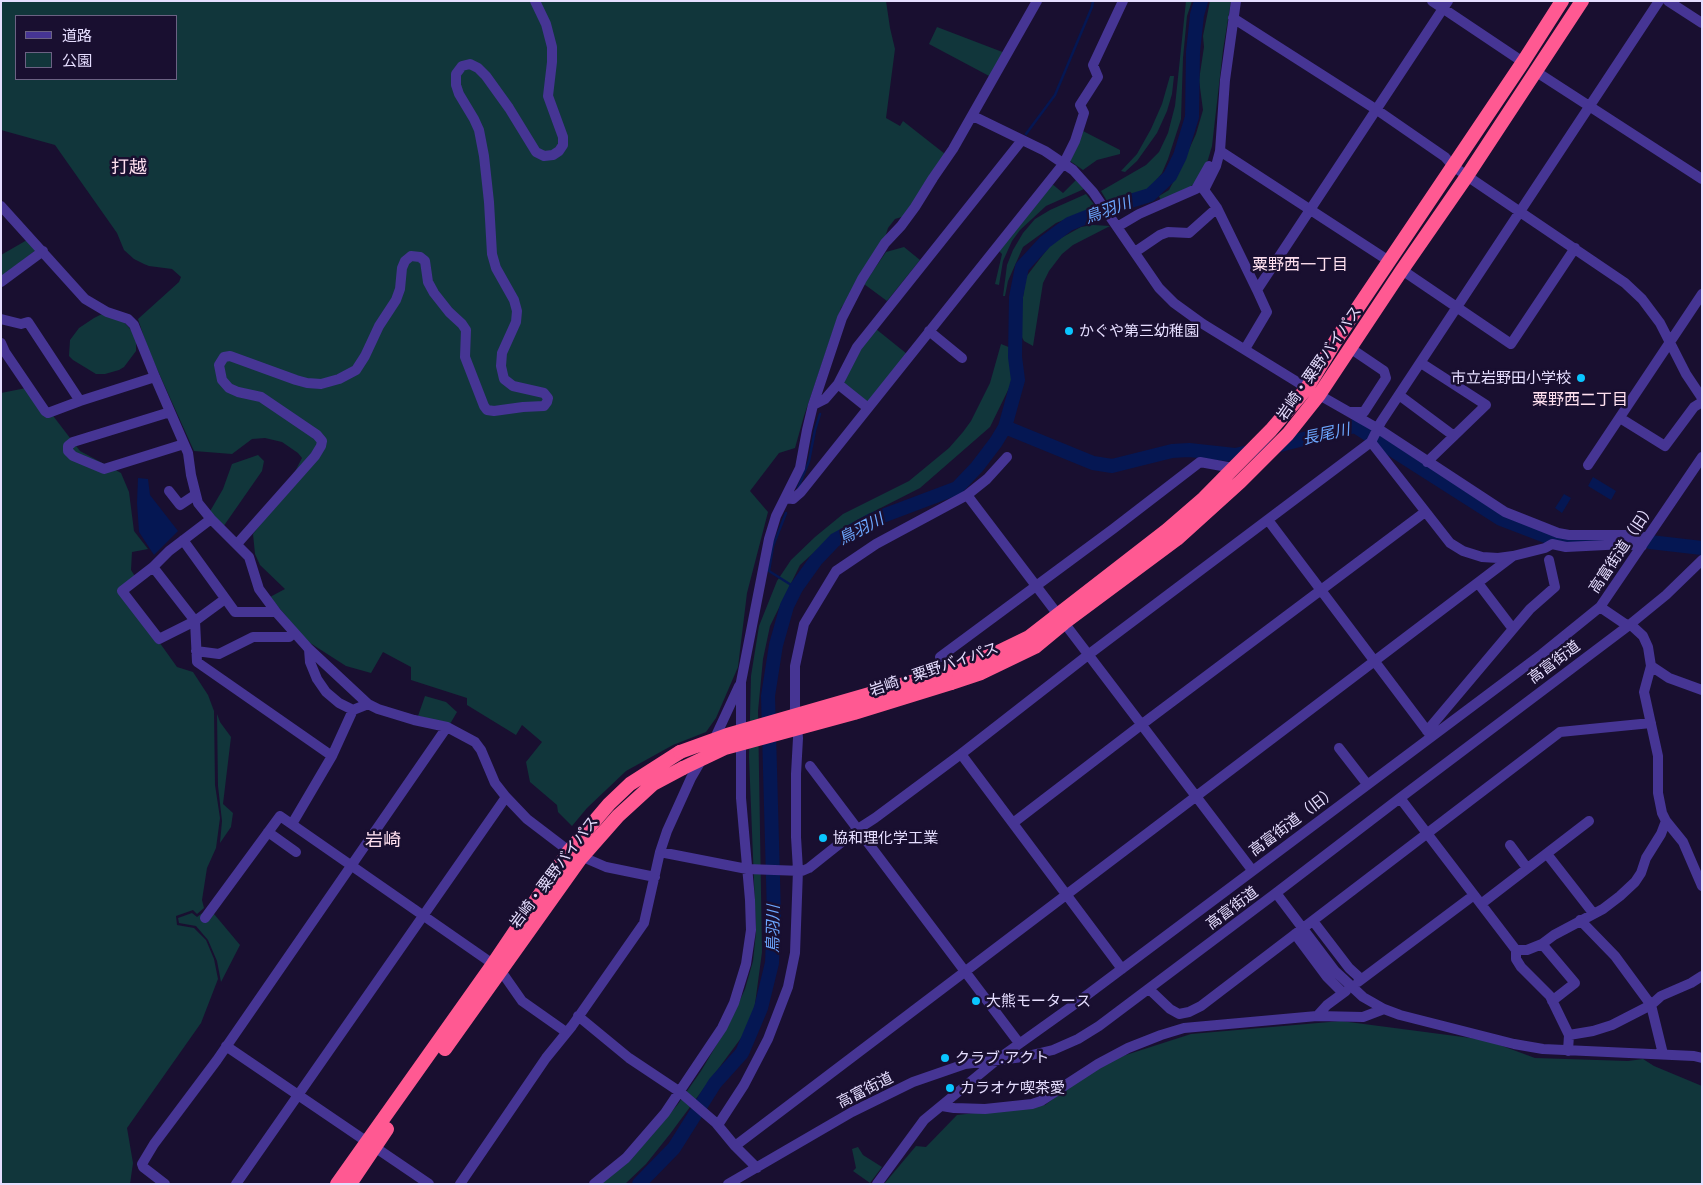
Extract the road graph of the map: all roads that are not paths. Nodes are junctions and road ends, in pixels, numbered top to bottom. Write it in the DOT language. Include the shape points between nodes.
graph roads {
  1 [pos="535,1"];
  2 [pos="1037,1"];
  3 [pos="1124,1"];
  4 [pos="1236,1"];
  5 [pos="1432,1"];
  6 [pos="1562,1"];
  7 [pos="1582,1"];
  8 [pos="1660,1"];
  9 [pos="1668,1"];
  10 [pos="1446,5"];
  11 [pos="1233,18"];
  12 [pos="1702,23"];
  13 [pos="1523,62"];
  14 [pos="1535,70"];
  15 [pos="1590,106"];
  16 [pos="1223,110"];
  17 [pos="1376,110"];
  18 [pos="973,116"];
  19 [pos="1022,140"];
  20 [pos="1220,151"];
  21 [pos="1064,163"];
  22 [pos="1453,166"];
  23 [pos="1467,176"];
  24 [pos="1702,179"];
  25 [pos="1,206"];
  26 [pos="1217,208"];
  27 [pos="1309,210"];
  28 [pos="1521,212"];
  29 [pos="1116,225"];
  30 [pos="1574,248"];
  31 [pos="43,251"];
  32 [pos="1135,252"];
  33 [pos="1389,261"];
  34 [pos="1402,270"];
  35 [pos="1,282"];
  36 [pos="1257,290"];
  37 [pos="1702,294"];
  38 [pos="1457,308"];
  39 [pos="1,319"];
  40 [pos="929,331"];
  41 [pos="1670,342"];
  42 [pos="1,343"];
  43 [pos="1350,348"];
  44 [pos="1245,349"];
  45 [pos="962,358"];
  46 [pos="1420,362"];
  47 [pos="154,378"];
  48 [pos="838,384"];
  49 [pos="1313,392"];
  50 [pos="1399,395"];
  51 [pos="1702,398"];
  52 [pos="80,400"];
  53 [pos="1702,402"];
  54 [pos="814,405"];
  55 [pos="868,408"];
  56 [pos="170,412"];
  57 [pos="1349,412"];
  58 [pos="1620,418"];
  59 [pos="1379,425"];
  60 [pos="1454,436"];
  61 [pos="1371,442"];
  62 [pos="184,444"];
  63 [pos="1008,457"];
  64 [pos="1702,457"];
  65 [pos="1429,460"];
  66 [pos="1238,463"];
  67 [pos="1588,465"];
  68 [pos="169,491"];
  69 [pos="195,494"];
  70 [pos="967,495"];
  71 [pos="785,498"];
  72 [pos="1425,512"];
  73 [pos="211,519"];
  74 [pos="1268,520"];
  75 [pos="1555,538"];
  76 [pos="183,540"];
  77 [pos="1645,542"];
  78 [pos="237,544"];
  79 [pos="1513,556"];
  80 [pos="1550,560"];
  81 [pos="1702,560"];
  82 [pos="154,567"];
  83 [pos="1478,583"];
  84 [pos="1037,586"];
  85 [pos="1321,590"];
  86 [pos="225,598"];
  87 [pos="1600,607"];
  88 [pos="276,612"];
  89 [pos="1061,619"];
  90 [pos="195,621"];
  91 [pos="1629,625"];
  92 [pos="1513,629"];
  93 [pos="294,633"];
  94 [pos="309,649"];
  95 [pos="196,651"];
  96 [pos="1088,655"];
  97 [pos="940,657"];
  98 [pos="1375,662"];
  99 [pos="1651,666"];
  100 [pos="949,678"];
  101 [pos="741,682"];
  102 [pos="1702,690"];
  103 [pos="368,704"];
  104 [pos="352,710"];
  105 [pos="1651,724"];
  106 [pos="1141,725"];
  107 [pos="447,727"];
  108 [pos="1429,734"];
  109 [pos="1339,748"];
  110 [pos="961,754"];
  111 [pos="332,756"];
  112 [pos="810,766"];
  113 [pos="1367,784"];
  114 [pos="506,796"];
  115 [pos="1196,797"];
  116 [pos="1400,798"];
  117 [pos="1589,821"];
  118 [pos="1666,821"];
  119 [pos="292,824"];
  120 [pos="1013,824"];
  121 [pos="858,830"];
  122 [pos="268,832"];
  123 [pos="1428,834"];
  124 [pos="1510,845"];
  125 [pos="296,852"];
  126 [pos="660,852"];
  127 [pos="1547,854"];
  128 [pos="575,855"];
  129 [pos="352,865"];
  130 [pos="1527,868"];
  131 [pos="748,869"];
  132 [pos="797,870"];
  133 [pos="1252,870"];
  134 [pos="655,877"];
  135 [pos="1702,886"];
  136 [pos="1276,893"];
  137 [pos="1066,894"];
  138 [pos="1474,895"];
  139 [pos="1481,904"];
  140 [pos="1593,913"];
  141 [pos="423,916"];
  142 [pos="205,918"];
  143 [pos="1580,920"];
  144 [pos="1313,921"];
  145 [pos="1299,931"];
  146 [pos="1542,944"];
  147 [pos="1516,950"];
  148 [pos="497,968"];
  149 [pos="1122,969"];
  150 [pos="964,971"];
  151 [pos="1702,976"];
  152 [pos="1149,989"];
  153 [pos="1552,1001"];
  154 [pos="1651,1005"];
  155 [pos="1384,1009"];
  156 [pos="578,1016"];
  157 [pos="1317,1016"];
  158 [pos="566,1032"];
  159 [pos="1569,1035"];
  160 [pos="1019,1043"];
  161 [pos="226,1046"];
  162 [pos="1568,1051"];
  163 [pos="1663,1054"];
  164 [pos="1702,1058"];
  165 [pos="998,1059"];
  166 [pos="681,1093"];
  167 [pos="298,1096"];
  168 [pos="942,1106"];
  169 [pos="717,1124"];
  170 [pos="371,1145"];
  171 [pos="734,1146"];
  172 [pos="756,1168"];
  173 [pos="165,1184"];
  174 [pos="236,1184"];
  175 [pos="337,1184"];
  176 [pos="350,1184"];
  177 [pos="429,1184"];
  178 [pos="460,1184"];
  179 [pos="594,1184"];
  180 [pos="728,1184"];
  181 [pos="877,1184"];
  1 -- 78 [label="street" via="552,47 548,96 563,137 559,151 544,156 536,152 509,108 478,68 470,64 462,66 456,74 456,85 479,130 492,254 517,311 516,322 502,353 504,378 513,386 544,393 548,402 544,406 487,410 465,357 466,330 434,293 428,282 425,261 411,256 402,268 396,300 356,370 322,384 307,383 230,356 224,357 220,364 222,380 229,388 261,397 322,441 315,456"];
  2 -- 18 [label="street"];
  3 -- 21 [label="street" via="1093,65 1098,76 1080,106 1084,113"];
  4 -- 11 [label="street"];
  5 -- 10 [label="street"];
  6 -- 13 [label="highway, 岩崎・粟野バイパス"];
  7 -- 14 [label="highway, 岩崎・粟野バイパス"];
  8 -- 15 [label="street"];
  9 -- 12 [label="street"];
  10 -- 13 [label="street"];
  10 -- 17 [label="street"];
  11 -- 16 [label="street"];
  11 -- 17 [label="street"];
  13 -- 22 [label="highway, 岩崎・粟野バイパス"];
  14 -- 15 [label="street"];
  14 -- 23 [label="highway, 岩崎・粟野バイパス"];
  15 -- 24 [label="street"];
  15 -- 28 [label="street"];
  16 -- 20 [label="street"];
  16 -- 29 [label="street" via="1217,118 1210,165 1196,189"];
  17 -- 22 [label="street" via="1445,157"];
  17 -- 27 [label="street"];
  18 -- 19 [label="street"];
  18 -- 54 [label="street" via="916,207 885,243 862,279 842,318"];
  19 -- 21 [label="street"];
  19 -- 48 [label="street" via="857,347"];
  20 -- 26 [label="street" via="1204,190"];
  20 -- 27 [label="street"];
  21 -- 29 [label="street" via="1093,192"];
  21 -- 40 [label="street"];
  22 -- 23 [label="street"];
  22 -- 33 [label="highway, 岩崎・粟野バイパス"];
  23 -- 28 [label="street"];
  23 -- 34 [label="highway, 岩崎・粟野バイパス"];
  25 -- 31 [label="street"];
  26 -- 32 [label="street" via="1189,234 1168,232"];
  26 -- 36 [label="street"];
  27 -- 33 [label="street"];
  27 -- 36 [label="street"];
  28 -- 30 [label="street"];
  28 -- 38 [label="street"];
  29 -- 32 [label="street"];
  30 -- 38 [label="street" via="1510,344"];
  30 -- 41 [label="street" via="1626,283 1660,323"];
  31 -- 35 [label="street"];
  31 -- 47 [label="street" via="85,299 134,325"];
  32 -- 44 [label="street" via="1174,303"];
  33 -- 49 [label="highway, 岩崎・粟野バイパス" via="1338,337"];
  34 -- 38 [label="street"];
  34 -- 43 [label="highway, 岩崎・粟野バイパス"];
  36 -- 44 [label="street" via="1267,312"];
  37 -- 41 [label="street"];
  38 -- 46 [label="street"];
  39 -- 52 [label="street" via="21,324 28,322"];
  40 -- 45 [label="street"];
  40 -- 55 [label="street"];
  41 -- 51 [label="street"];
  41 -- 58 [label="street"];
  42 -- 52 [label="street" via="45,411 48,413"];
  43 -- 49 [label="highway, 岩崎・粟野バイパス"];
  43 -- 57 [label="street" via="1384,371 1386,378 1364,412"];
  44 -- 49 [label="street"];
  46 -- 50 [label="street"];
  46 -- 60 [label="street" via="1486,405"];
  47 -- 52 [label="street"];
  47 -- 56 [label="street"];
  48 -- 54 [label="street"];
  48 -- 55 [label="street"];
  49 -- 57 [label="street"];
  49 -- 66 [label="highway, 岩崎・粟野バイパス"];
  49 -- 89 [label="highway, 岩崎・粟野バイパス" via="1288,434 1177,539"];
  50 -- 59 [label="street"];
  50 -- 60 [label="street"];
  53 -- 58 [label="street" via="1694,407 1665,446"];
  54 -- 71 [label="street" via="800,468"];
  55 -- 71 [label="street" via="801,492 793,499"];
  56 -- 62 [label="street"];
  56 -- 62 [label="street" via="73,442 68,446 68,452 104,468"];
  57 -- 59 [label="street"];
  58 -- 67 [label="street"];
  59 -- 61 [label="street"];
  59 -- 65 [label="street"];
  60 -- 65 [label="street"];
  61 -- 72 [label="street"];
  61 -- 74 [label="street"];
  62 -- 69 [label="street"];
  63 -- 70 [label="street"];
  64 -- 77 [label="street, 高富街道（旧）"];
  65 -- 75 [label="street" via="1505,512"];
  66 -- 84 [label="street" via="1200,462"];
  66 -- 89 [label="highway, 岩崎・粟野バイパス" via="1204,498"];
  68 -- 69 [label="street" via="180,505"];
  69 -- 73 [label="street"];
  70 -- 84 [label="street"];
  70 -- 132 [label="street" via="876,544 836,570 804,624 795,666 794,694 798,738"];
  71 -- 101 [label="street" via="769,538"];
  72 -- 79 [label="street" via="1450,543 1463,550 1482,557"];
  72 -- 85 [label="street"];
  73 -- 76 [label="street"];
  73 -- 78 [label="street"];
  74 -- 85 [label="street"];
  74 -- 96 [label="street"];
  75 -- 77 [label="street" via="1624,544"];
  75 -- 79 [label="street" via="1545,548"];
  76 -- 82 [label="street"];
  76 -- 86 [label="street"];
  77 -- 87 [label="street, 高富街道（旧）"];
  78 -- 88 [label="street" via="249,557 259,589"];
  79 -- 83 [label="street"];
  80 -- 92 [label="street" via="1555,587"];
  81 -- 91 [label="street, 高富街道"];
  82 -- 90 [label="street"];
  82 -- 90 [label="street" via="122,591 159,639"];
  83 -- 92 [label="street"];
  83 -- 98 [label="street"];
  84 -- 89 [label="street"];
  84 -- 97 [label="street"];
  85 -- 98 [label="street"];
  85 -- 106 [label="street"];
  86 -- 88 [label="street" via="235,612"];
  86 -- 90 [label="street"];
  87 -- 91 [label="street"];
  87 -- 108 [label="street, 高富街道（旧）" via="1542,654"];
  88 -- 93 [label="street"];
  89 -- 96 [label="street"];
  89 -- 100 [label="highway, 岩崎・粟野バイパス"];
  90 -- 95 [label="street"];
  91 -- 99 [label="street" via="1643,636"];
  91 -- 116 [label="street, 高富街道"];
  92 -- 108 [label="street"];
  93 -- 94 [label="street"];
  93 -- 95 [label="street" via="289,637 252,636 219,654"];
  94 -- 103 [label="street"];
  94 -- 104 [label="street" via="316,679 326,692"];
  95 -- 111 [label="street" via="196,662"];
  96 -- 106 [label="street"];
  96 -- 110 [label="street"];
  98 -- 108 [label="street"];
  98 -- 115 [label="street"];
  99 -- 102 [label="street" via="1669,678"];
  99 -- 105 [label="street" via="1644,692"];
  100 -- 128 [label="highway, 岩崎・粟野バイパス, bridge" via="854,713 725,748 653,784"];
  100 -- 128 [label="highway, 岩崎・粟野バイパス, bridge" via="727,735 680,752 630,784 609,804"];
  101 -- 126 [label="street" via="716,736 691,778"];
  101 -- 131 [label="street" via="741,798"];
  103 -- 104 [label="street"];
  103 -- 107 [label="street" via="414,720"];
  104 -- 111 [label="street"];
  105 -- 118 [label="street" via="1658,756 1658,793"];
  105 -- 123 [label="street" via="1560,732"];
  106 -- 115 [label="street"];
  106 -- 120 [label="street"];
  107 -- 114 [label="street" via="478,746 495,783"];
  107 -- 129 [label="street"];
  108 -- 113 [label="street, 高富街道（旧）"];
  109 -- 113 [label="street"];
  110 -- 120 [label="street"];
  110 -- 121 [label="street"];
  111 -- 119 [label="street"];
  112 -- 121 [label="street"];
  113 -- 133 [label="street, 高富街道（旧）"];
  114 -- 128 [label="street" via="527,819"];
  114 -- 141 [label="street"];
  115 -- 133 [label="street"];
  115 -- 137 [label="street"];
  116 -- 123 [label="street"];
  116 -- 136 [label="street, 高富街道"];
  117 -- 127 [label="street"];
  118 -- 135 [label="street" via="1683,842"];
  118 -- 140 [label="street" via="1635,882 1603,909"];
  119 -- 122 [label="street" via="280,816"];
  119 -- 129 [label="street"];
  120 -- 137 [label="street"];
  121 -- 132 [label="street" via="809,868"];
  121 -- 150 [label="street"];
  122 -- 125 [label="street"];
  122 -- 142 [label="street"];
  123 -- 138 [label="street"];
  123 -- 144 [label="street"];
  124 -- 130 [label="street"];
  126 -- 131 [label="street"];
  126 -- 134 [label="street"];
  127 -- 130 [label="street"];
  127 -- 140 [label="street"];
  128 -- 134 [label="street" via="606,867"];
  128 -- 148 [label="highway, 岩崎・粟野バイパス"];
  129 -- 141 [label="street"];
  129 -- 161 [label="street"];
  130 -- 139 [label="street"];
  131 -- 132 [label="street"];
  131 -- 166 [label="street" via="751,930 746,964 722,1028"];
  132 -- 169 [label="street" via="795,953 788,988 768,1039 744,1086"];
  133 -- 149 [label="street, 高富街道（旧）"];
  134 -- 156 [label="street" via="644,923"];
  136 -- 145 [label="street"];
  136 -- 152 [label="street, 高富街道"];
  137 -- 149 [label="street"];
  137 -- 150 [label="street"];
  138 -- 139 [label="street"];
  138 -- 144 [label="street" via="1360,981"];
  139 -- 147 [label="street"];
  140 -- 143 [label="street"];
  141 -- 148 [label="street"];
  141 -- 167 [label="street"];
  143 -- 146 [label="street"];
  143 -- 154 [label="street" via="1616,956"];
  144 -- 145 [label="street"];
  145 -- 152 [label="street" via="1189,1012 1179,1014 1170,1009"];
  145 -- 155 [label="street" via="1350,986"];
  145 -- 157 [label="street" via="1327,976 1345,992"];
  146 -- 147 [label="street"];
  146 -- 153 [label="street" via="1575,982"];
  147 -- 153 [label="street" via="1516,959 1521,967"];
  148 -- 158 [label="street" via="522,1001"];
  148 -- 170 [label="highway, 岩崎・粟野バイパス"];
  149 -- 160 [label="street, 高富街道（旧）"];
  150 -- 160 [label="street"];
  150 -- 171 [label="street"];
  151 -- 154 [label="street" via="1661,996"];
  152 -- 165 [label="street, 高富街道" via="1078,1039 1053,1050"];
  153 -- 159 [label="street"];
  154 -- 159 [label="street" via="1612,1025"];
  154 -- 163 [label="street"];
  155 -- 157 [label="street" via="1363,1018"];
  155 -- 162 [label="street" via="1514,1044"];
  156 -- 158 [label="street"];
  156 -- 166 [label="street" via="629,1058"];
  157 -- 168 [label="street" via="1184,1028 1128,1048 1032,1104 985,1109"];
  158 -- 178 [label="street"];
  159 -- 162 [label="street"];
  160 -- 165 [label="street, 高富街道（旧）"];
  161 -- 167 [label="street"];
  161 -- 173 [label="street" via="142,1164"];
  162 -- 163 [label="street"];
  163 -- 164 [label="street"];
  165 -- 168 [label="street, 高富街道（旧）"];
  165 -- 172 [label="street, 高富街道" via="964,1064 913,1082 852,1112"];
  166 -- 169 [label="street"];
  166 -- 179 [label="street" via="626,1158"];
  167 -- 170 [label="street"];
  167 -- 174 [label="street"];
  168 -- 181 [label="street, 高富街道（旧）" via="924,1120"];
  169 -- 171 [label="street"];
  170 -- 175 [label="highway, 岩崎・粟野バイパス"];
  170 -- 176 [label="highway, 岩崎・粟野バイパス"];
  170 -- 177 [label="street"];
  171 -- 172 [label="street"];
  172 -- 180 [label="street, 高富街道"];
}
